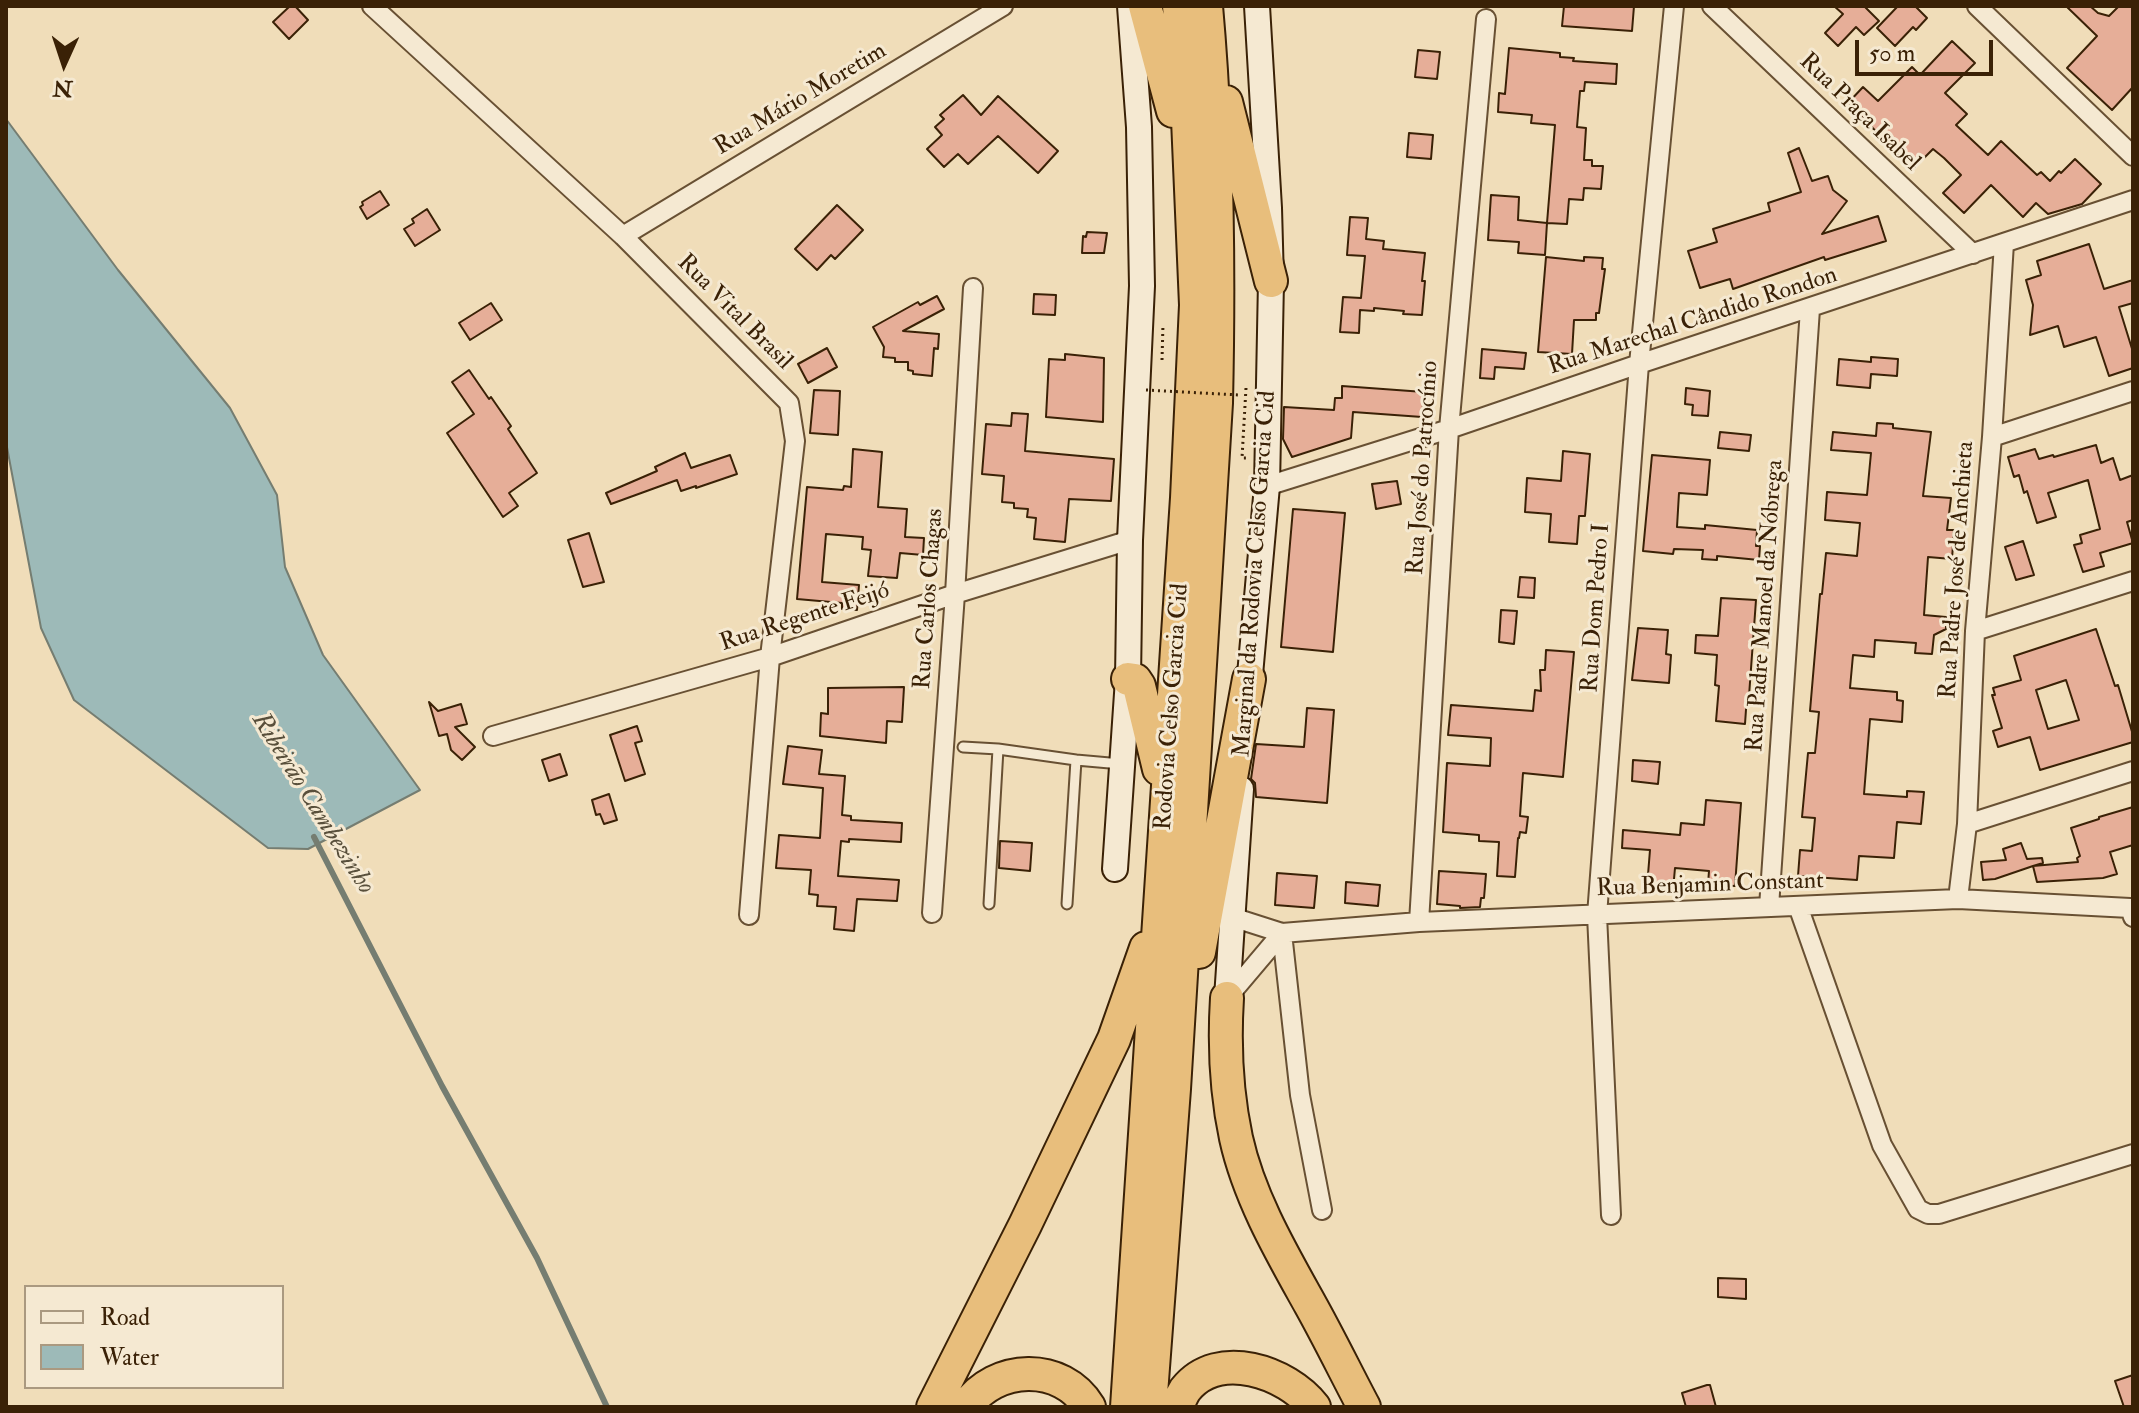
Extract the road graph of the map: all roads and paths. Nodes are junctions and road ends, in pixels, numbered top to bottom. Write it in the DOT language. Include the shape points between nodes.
graph roads {
  1 [pos="372,6"];
  2 [pos="1003,6"];
  3 [pos="1130,6"];
  4 [pos="1145,6"];
  5 [pos="1179,6"];
  6 [pos="1257,6"];
  7 [pos="1674,6"];
  8 [pos="1712,6"];
  9 [pos="1977,6"];
  10 [pos="1207,18"];
  11 [pos="1486,19"];
  12 [pos="2133,156"];
  13 [pos="1192,181"];
  14 [pos="2133,200"];
  15 [pos="623,236"];
  16 [pos="2004,243"];
  17 [pos="1973,254"];
  18 [pos="1271,281"];
  19 [pos="973,288"];
  20 [pos="1810,309"];
  21 [pos="1639,364"];
  22 [pos="1146,390"];
  23 [pos="2133,391"];
  24 [pos="1239,395"];
  25 [pos="1449,429"];
  26 [pos="1992,437"];
  27 [pos="1267,486"];
  28 [pos="1130,540"];
  29 [pos="2133,581"];
  30 [pos="955,594"];
  31 [pos="1975,631"];
  32 [pos="770,657"];
  33 [pos="1128,679"];
  34 [pos="1249,679"];
  35 [pos="493,736"];
  36 [pos="963,747"];
  37 [pos="998,749"];
  38 [pos="1076,760"];
  39 [pos="1122,764"];
  40 [pos="2133,771"];
  41 [pos="1166,801"];
  42 [pos="1967,824"];
  43 [pos="1115,869"];
  44 [pos="1958,899"];
  45 [pos="989,904"];
  46 [pos="1067,904"];
  47 [pos="1798,906"];
  48 [pos="1160,907"];
  49 [pos="1769,907"];
  50 [pos="932,913"];
  51 [pos="749,915"];
  52 [pos="1597,915"];
  53 [pos="1232,917"];
  54 [pos="2133,917"];
  55 [pos="1419,922"];
  56 [pos="1282,933"];
  57 [pos="1227,998"];
  58 [pos="1174,1089"];
  59 [pos="2133,1154"];
  60 [pos="1322,1210"];
  61 [pos="1611,1215"];
  62 [pos="933,1407"];
  63 [pos="966,1407"];
  64 [pos="1089,1407"];
  65 [pos="1127,1407"];
  66 [pos="1150,1407"];
  67 [pos="1176,1407"];
  68 [pos="1314,1407"];
  69 [pos="1364,1407"];
  1 -- 15 [label="street, Rua Vital Brasil"];
  2 -- 15 [label="street, Rua Mário Moretim"];
  3 -- 28 [label="street" via="1142,286"];
  4 -- 13 [label="highway"];
  5 -- 13 [label="highway, Rodovia Celso Garcia Cid"];
  6 -- 18 [label="street, Marginal da Rodovia Celso Garcia Cid"];
  7 -- 21 [label="street, Rua Dom Pedro I"];
  8 -- 17 [label="street, Rua Praça Isabel"];
  9 -- 12 [label="street"];
  10 -- 18 [label="highway"];
  10 -- 58 [label="highway, Rodovia Celso Garcia Cid" via="1219,290 1216,403"];
  11 -- 25 [label="street, Rua José do Patrocínio"];
  13 -- 41 [label="highway, Rodovia Celso Garcia Cid" via="1196,305"];
  14 -- 16 [label="street, Rua Marechal Cândido Rondon"];
  15 -- 32 [label="street, Rua Vital Brasil" via="789,403 795,441"];
  16 -- 17 [label="street, Rua Marechal Cândido Rondon"];
  16 -- 26 [label="street, Rua Padre José de Anchieta"];
  17 -- 20 [label="street, Rua Marechal Cândido Rondon"];
  18 -- 27 [label="street, Marginal da Rodovia Celso Garcia Cid"];
  19 -- 30 [label="street, Rua Carlos Chagas"];
  20 -- 21 [label="street, Rua Marechal Cândido Rondon"];
  20 -- 49 [label="street, Rua Padre Manoel da Nóbrega"];
  21 -- 25 [label="street, Rua Marechal Cândido Rondon"];
  21 -- 52 [label="street, Rua Dom Pedro I"];
  22 -- 24 [label="path, bridge"];
  23 -- 26 [label="street"];
  25 -- 27 [label="street, Rua Marechal Cândido Rondon"];
  25 -- 55 [label="street, Rua José do Patrocínio"];
  26 -- 31 [label="street, Rua Padre José de Anchieta"];
  27 -- 34 [label="street, Marginal da Rodovia Celso Garcia Cid"];
  28 -- 30 [label="street, Rua Regente Feijó"];
  28 -- 33 [label="street"];
  29 -- 31 [label="street"];
  30 -- 32 [label="street, Rua Regente Feijó"];
  30 -- 50 [label="street, Rua Carlos Chagas"];
  31 -- 42 [label="street, Rua Padre José de Anchieta"];
  32 -- 35 [label="street, Rua Regente Feijó"];
  32 -- 51 [label="street, Rua Vital Brasil"];
  33 -- 39 [label="street"];
  33 -- 41 [label="highway" via="1139,686"];
  34 -- 53 [label="street, Marginal da Rodovia Celso Garcia Cid"];
  34 -- 58 [label="highway"];
  36 -- 37 [label="lane"];
  37 -- 38 [label="lane"];
  37 -- 45 [label="lane"];
  38 -- 39 [label="lane"];
  38 -- 46 [label="lane"];
  39 -- 43 [label="street"];
  40 -- 42 [label="street"];
  41 -- 48 [label="highway, Rodovia Celso Garcia Cid"];
  42 -- 44 [label="street, Rua Padre José de Anchieta"];
  44 -- 47 [label="street, Rua Benjamin Constant"];
  44 -- 54 [label="street, Rua Benjamin Constant" via="2130,908"];
  47 -- 49 [label="street, Rua Benjamin Constant"];
  47 -- 59 [label="street" via="1882,1145 1918,1209 1939,1214"];
  48 -- 62 [label="highway" via="1114,1039"];
  48 -- 65 [label="highway, Rodovia Celso Garcia Cid"];
  49 -- 52 [label="street, Rua Benjamin Constant"];
  52 -- 55 [label="street, Rua Benjamin Constant"];
  52 -- 61 [label="street, Rua Dom Pedro I"];
  53 -- 56 [label="street, Rua Benjamin Constant"];
  53 -- 57 [label="street, Marginal da Rodovia Celso Garcia Cid"];
  55 -- 56 [label="street, Rua Benjamin Constant"];
  56 -- 57 [label="street"];
  56 -- 60 [label="street" via="1300,1095"];
  57 -- 69 [label="highway" via="1227,1090 1248,1179"];
  58 -- 66 [label="highway, Rodovia Celso Garcia Cid"];
  63 -- 64 [label="highway" via="992,1384 1028,1373 1071,1385"];
  67 -- 68 [label="highway" via="1186,1389 1202,1377 1237,1367 1290,1384"];
}
